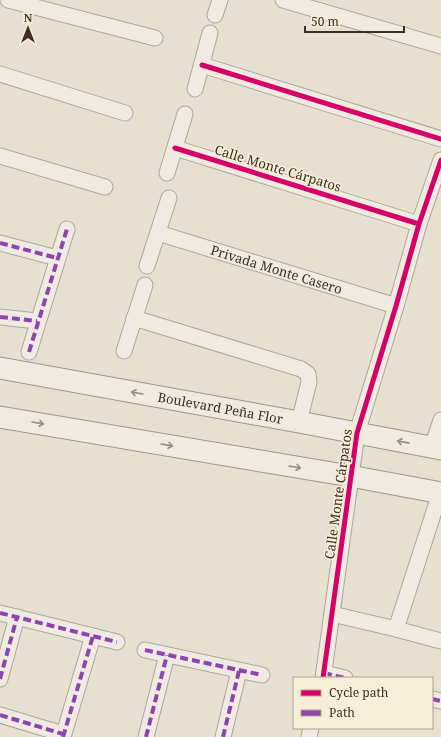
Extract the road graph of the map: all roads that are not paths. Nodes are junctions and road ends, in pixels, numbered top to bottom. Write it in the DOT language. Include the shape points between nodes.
graph roads {
  1 [pos="8,0"];
  2 [pos="220,0"];
  3 [pos="283,0"];
  4 [pos="215,15"];
  5 [pos="210,33"];
  6 [pos="155,38"];
  7 [pos="441,46"];
  8 [pos="202,65"];
  9 [pos="0,74"];
  10 [pos="195,89"];
  11 [pos="125,114"];
  12 [pos="185,114"];
  13 [pos="441,139"];
  14 [pos="175,148"];
  15 [pos="0,156"];
  16 [pos="441,160"];
  17 [pos="167,173"];
  18 [pos="105,187"];
  19 [pos="169,198"];
  20 [pos="419,224"];
  21 [pos="66,229"];
  22 [pos="158,233"];
  23 [pos="0,243"];
  24 [pos="57,258"];
  25 [pos="147,266"];
  26 [pos="144,285"];
  27 [pos="396,306"];
  28 [pos="0,317"];
  29 [pos="134,318"];
  30 [pos="38,322"];
  31 [pos="124,351"];
  32 [pos="29,352"];
  33 [pos="0,368"];
  34 [pos="0,417"];
  35 [pos="441,420"];
  36 [pos="299,422"];
  37 [pos="357,433"];
  38 [pos="437,448"];
  39 [pos="350,476"];
  40 [pos="440,493"];
  41 [pos="0,612"];
  42 [pos="332,614"];
  43 [pos="17,617"];
  44 [pos="396,628"];
  45 [pos="94,636"];
  46 [pos="441,641"];
  47 [pos="117,642"];
  48 [pos="145,650"];
  49 [pos="167,655"];
  50 [pos="239,671"];
  51 [pos="262,675"];
  52 [pos="323,675"];
  53 [pos="338,677"];
  54 [pos="0,679"];
  55 [pos="0,715"];
  56 [pos="63,735"];
  57 [pos="146,737"];
  58 [pos="223,737"];
  1 -- 6 [label="street"];
  2 -- 4 [label="street"];
  3 -- 7 [label="street"];
  5 -- 8 [label="street"];
  8 -- 10 [label="street"];
  8 -- 13 [label="street"];
  9 -- 11 [label="street"];
  12 -- 14 [label="street"];
  14 -- 17 [label="street"];
  14 -- 20 [label="street, Calle Monte Cárpatos"];
  15 -- 18 [label="street"];
  16 -- 20 [label="street, Calle Monte Cárpatos"];
  19 -- 22 [label="street"];
  20 -- 27 [label="street, Calle Monte Cárpatos"];
  21 -- 24 [label="street"];
  22 -- 25 [label="street"];
  22 -- 27 [label="street, Privada Monte Casero"];
  23 -- 24 [label="street"];
  24 -- 30 [label="street"];
  26 -- 29 [label="street"];
  27 -- 37 [label="street, Calle Monte Cárpatos"];
  28 -- 30 [label="street"];
  29 -- 31 [label="street"];
  29 -- 36 [label="street" via="301,369 308,374 309,382"];
  30 -- 32 [label="street"];
  36 -- 33 [label="main road, Boulevard Peña Flor, one-way"];
  34 -- 39 [label="main road, one-way"];
  35 -- 38 [label="street"];
  36 -- 37 [label="main road, Boulevard Peña Flor"];
  38 -- 37 [label="main road, Boulevard Peña Flor, one-way"];
  37 -- 39 [label="street, Calle Monte Cárpatos"];
  39 -- 40 [label="main road"];
  39 -- 42 [label="street, Calle Monte Cárpatos"];
  40 -- 44 [label="street"];
  41 -- 43 [label="street"];
  42 -- 44 [label="street"];
  42 -- 52 [label="street, Calle Monte Cárpatos"];
  43 -- 45 [label="street"];
  43 -- 54 [label="street"];
  44 -- 46 [label="street"];
  45 -- 47 [label="street"];
  45 -- 56 [label="street"];
  48 -- 49 [label="street"];
  49 -- 50 [label="street"];
  49 -- 57 [label="street"];
  50 -- 51 [label="street"];
  50 -- 58 [label="street"];
  52 -- 53 [label="street"];
  55 -- 56 [label="street"];
}
